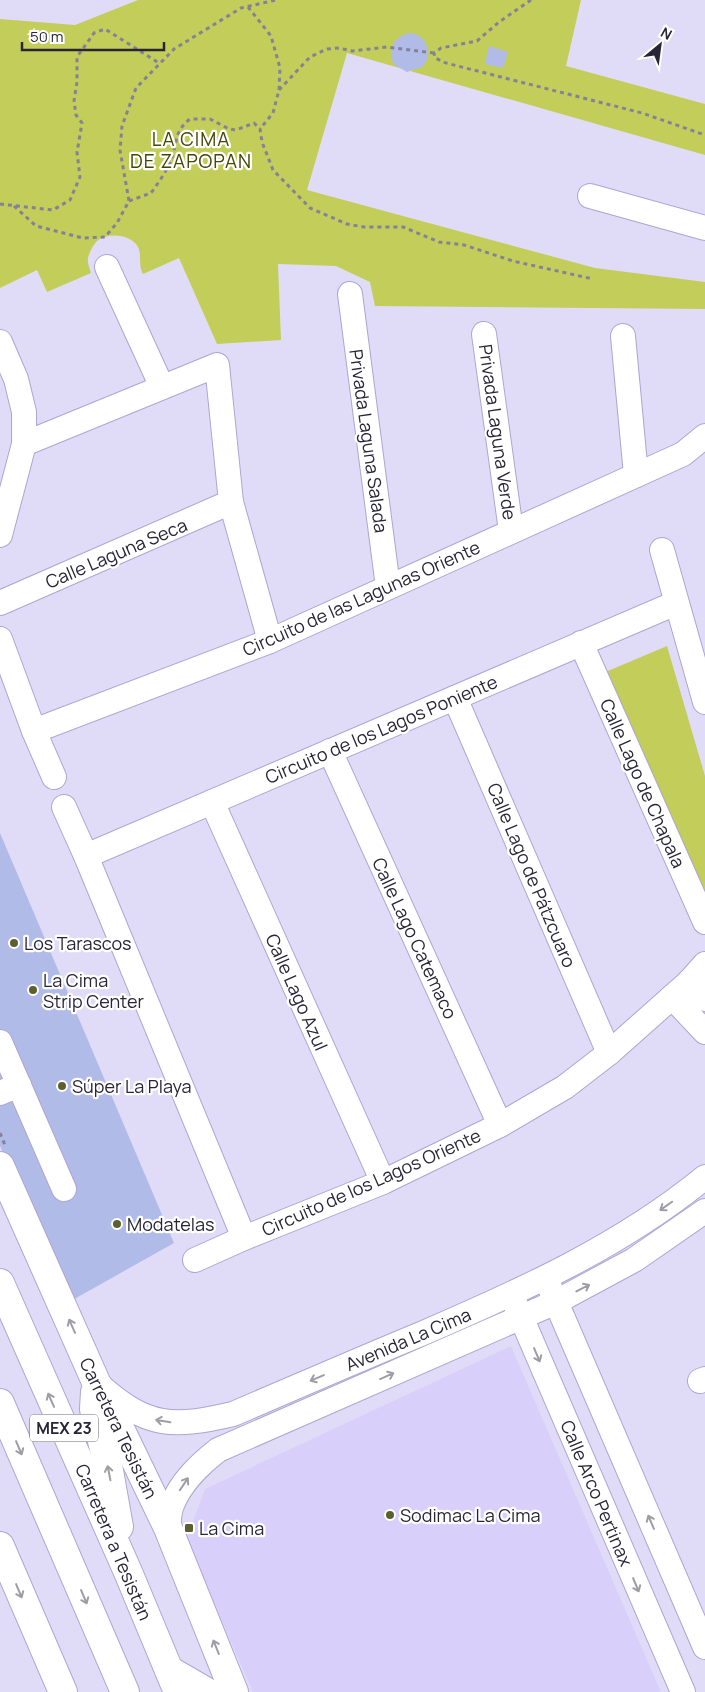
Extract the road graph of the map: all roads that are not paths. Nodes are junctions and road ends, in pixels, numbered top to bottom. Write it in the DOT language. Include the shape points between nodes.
graph roads {
  1 [pos="590,196"];
  2 [pos="705,228"];
  3 [pos="107,267"];
  4 [pos="350,294"];
  5 [pos="484,334"];
  6 [pos="623,336"];
  7 [pos="0,342"];
  8 [pos="162,388"];
  9 [pos="705,436"];
  10 [pos="24,444"];
  11 [pos="694,454"];
  12 [pos="636,474"];
  13 [pos="231,502"];
  14 [pos="511,531"];
  15 [pos="0,535"];
  16 [pos="662,550"];
  17 [pos="388,587"];
  18 [pos="0,603"];
  19 [pos="676,603"];
  20 [pos="0,638"];
  21 [pos="270,640"];
  22 [pos="582,643"];
  23 [pos="455,698"];
  24 [pos="705,702"];
  25 [pos="34,731"];
  26 [pos="330,751"];
  27 [pos="54,776"];
  28 [pos="212,802"];
  29 [pos="64,807"];
  30 [pos="86,856"];
  31 [pos="705,922"];
  32 [pos="705,964"];
  33 [pos="681,989"];
  34 [pos="705,999"];
  35 [pos="705,1032"];
  36 [pos="0,1042"];
  37 [pos="609,1053"];
  38 [pos="9,1089"];
  39 [pos="500,1125"];
  40 [pos="0,1166"];
  41 [pos="705,1177"];
  42 [pos="382,1182"];
  43 [pos="64,1189"];
  44 [pos="705,1211"];
  45 [pos="244,1238"];
  46 [pos="195,1260"];
  47 [pos="546,1277"];
  48 [pos="0,1283"];
  49 [pos="511,1294"];
  50 [pos="556,1302"];
  51 [pos="521,1318"];
  52 [pos="96,1382"];
  53 [pos="263,1401"];
  54 [pos="0,1404"];
  55 [pos="276,1425"];
  56 [pos="168,1528"];
  57 [pos="0,1546"];
  58 [pos="128,1572"];
  59 [pos="705,1647"];
  60 [pos="174,1681"];
  61 [pos="63,1692"];
  62 [pos="125,1692"];
  63 [pos="207,1692"];
  64 [pos="234,1692"];
  65 [pos="683,1692"];
  1 -- 2 [label="street"];
  3 -- 8 [label="street"];
  4 -- 17 [label="street, Privada Laguna Salada"];
  5 -- 14 [label="street, Privada Laguna Verde"];
  6 -- 12 [label="street"];
  7 -- 10 [label="street" via="16,379 24,412"];
  8 -- 10 [label="street"];
  8 -- 13 [label="street" via="217,365"];
  9 -- 11 [label="street, Circuito de las Lagunas Oriente"];
  10 -- 15 [label="street"];
  11 -- 12 [label="street, Circuito de las Lagunas Oriente"];
  12 -- 14 [label="street, Circuito de las Lagunas Oriente"];
  13 -- 18 [label="street, Calle Laguna Seca"];
  13 -- 21 [label="street"];
  14 -- 17 [label="street, Circuito de las Lagunas Oriente"];
  16 -- 19 [label="street"];
  17 -- 21 [label="street, Circuito de las Lagunas Oriente"];
  19 -- 22 [label="street, Circuito de los Lagos Poniente"];
  19 -- 24 [label="street"];
  20 -- 25 [label="street"];
  21 -- 25 [label="street, Circuito de las Lagunas Oriente"];
  22 -- 23 [label="street, Circuito de los Lagos Poniente"];
  22 -- 31 [label="street, Calle Lago de Chapala"];
  23 -- 26 [label="street, Circuito de los Lagos Poniente"];
  23 -- 37 [label="street, Calle Lago de Pátzcuaro"];
  25 -- 27 [label="street"];
  26 -- 28 [label="street, Circuito de los Lagos Poniente"];
  26 -- 39 [label="street, Calle Lago Catemaco"];
  28 -- 30 [label="street, Circuito de los Lagos Poniente"];
  28 -- 42 [label="street, Calle Lago Azul"];
  29 -- 30 [label="street"];
  30 -- 45 [label="street"];
  32 -- 33 [label="street, Circuito de los Lagos Oriente"];
  33 -- 34 [label="street"];
  33 -- 35 [label="street"];
  33 -- 37 [label="street, Circuito de los Lagos Oriente"];
  36 -- 38 [label="street"];
  37 -- 39 [label="street, Circuito de los Lagos Oriente" via="565,1087"];
  38 -- 43 [label="street"];
  39 -- 42 [label="street, Circuito de los Lagos Oriente"];
  52 -- 40 [label="main road, Carretera Tesistán, one-way"];
  41 -- 47 [label="street, Avenida La Cima, one-way" via="639,1225"];
  42 -- 45 [label="street, Circuito de los Lagos Oriente"];
  50 -- 44 [label="street, Avenida La Cima, one-way" via="634,1260"];
  45 -- 46 [label="street, Circuito de los Lagos Oriente"];
  47 -- 49 [label="street, Avenida La Cima"];
  47 -- 50 [label="street"];
  58 -- 48 [label="main road, Carretera a Tesistán / MEX 23, one-way"];
  49 -- 51 [label="street, Calle Arco Pertinax"];
  49 -- 53 [label="street, Avenida La Cima, one-way"];
  50 -- 51 [label="street, Avenida La Cima"];
  59 -- 50 [label="street, one-way"];
  55 -- 51 [label="street, Avenida La Cima, one-way"];
  51 -- 65 [label="street, Calle Arco Pertinax, one-way"];
  53 -- 52 [label="street, Avenida La Cima, one-way" via="215,1418 188,1423 162,1422 133,1411"];
  52 -- 56 [label="main road, Carretera Tesistán"];
  58 -- 52 [label="main road, one-way" via="94,1409"];
  53 -- 55 [label="street"];
  54 -- 62 [label="main road, MEX 23, one-way"];
  56 -- 55 [label="street, Avenida La Cima, one-way" via="171,1506 185,1481 200,1464 218,1450"];
  64 -- 56 [label="main road, Carretera Tesistán, one-way"];
  57 -- 61 [label="main road, one-way"];
  58 -- 60 [label="main road, Carretera a Tesistán / MEX 23"];
  60 -- 63 [label="main road"];
}
